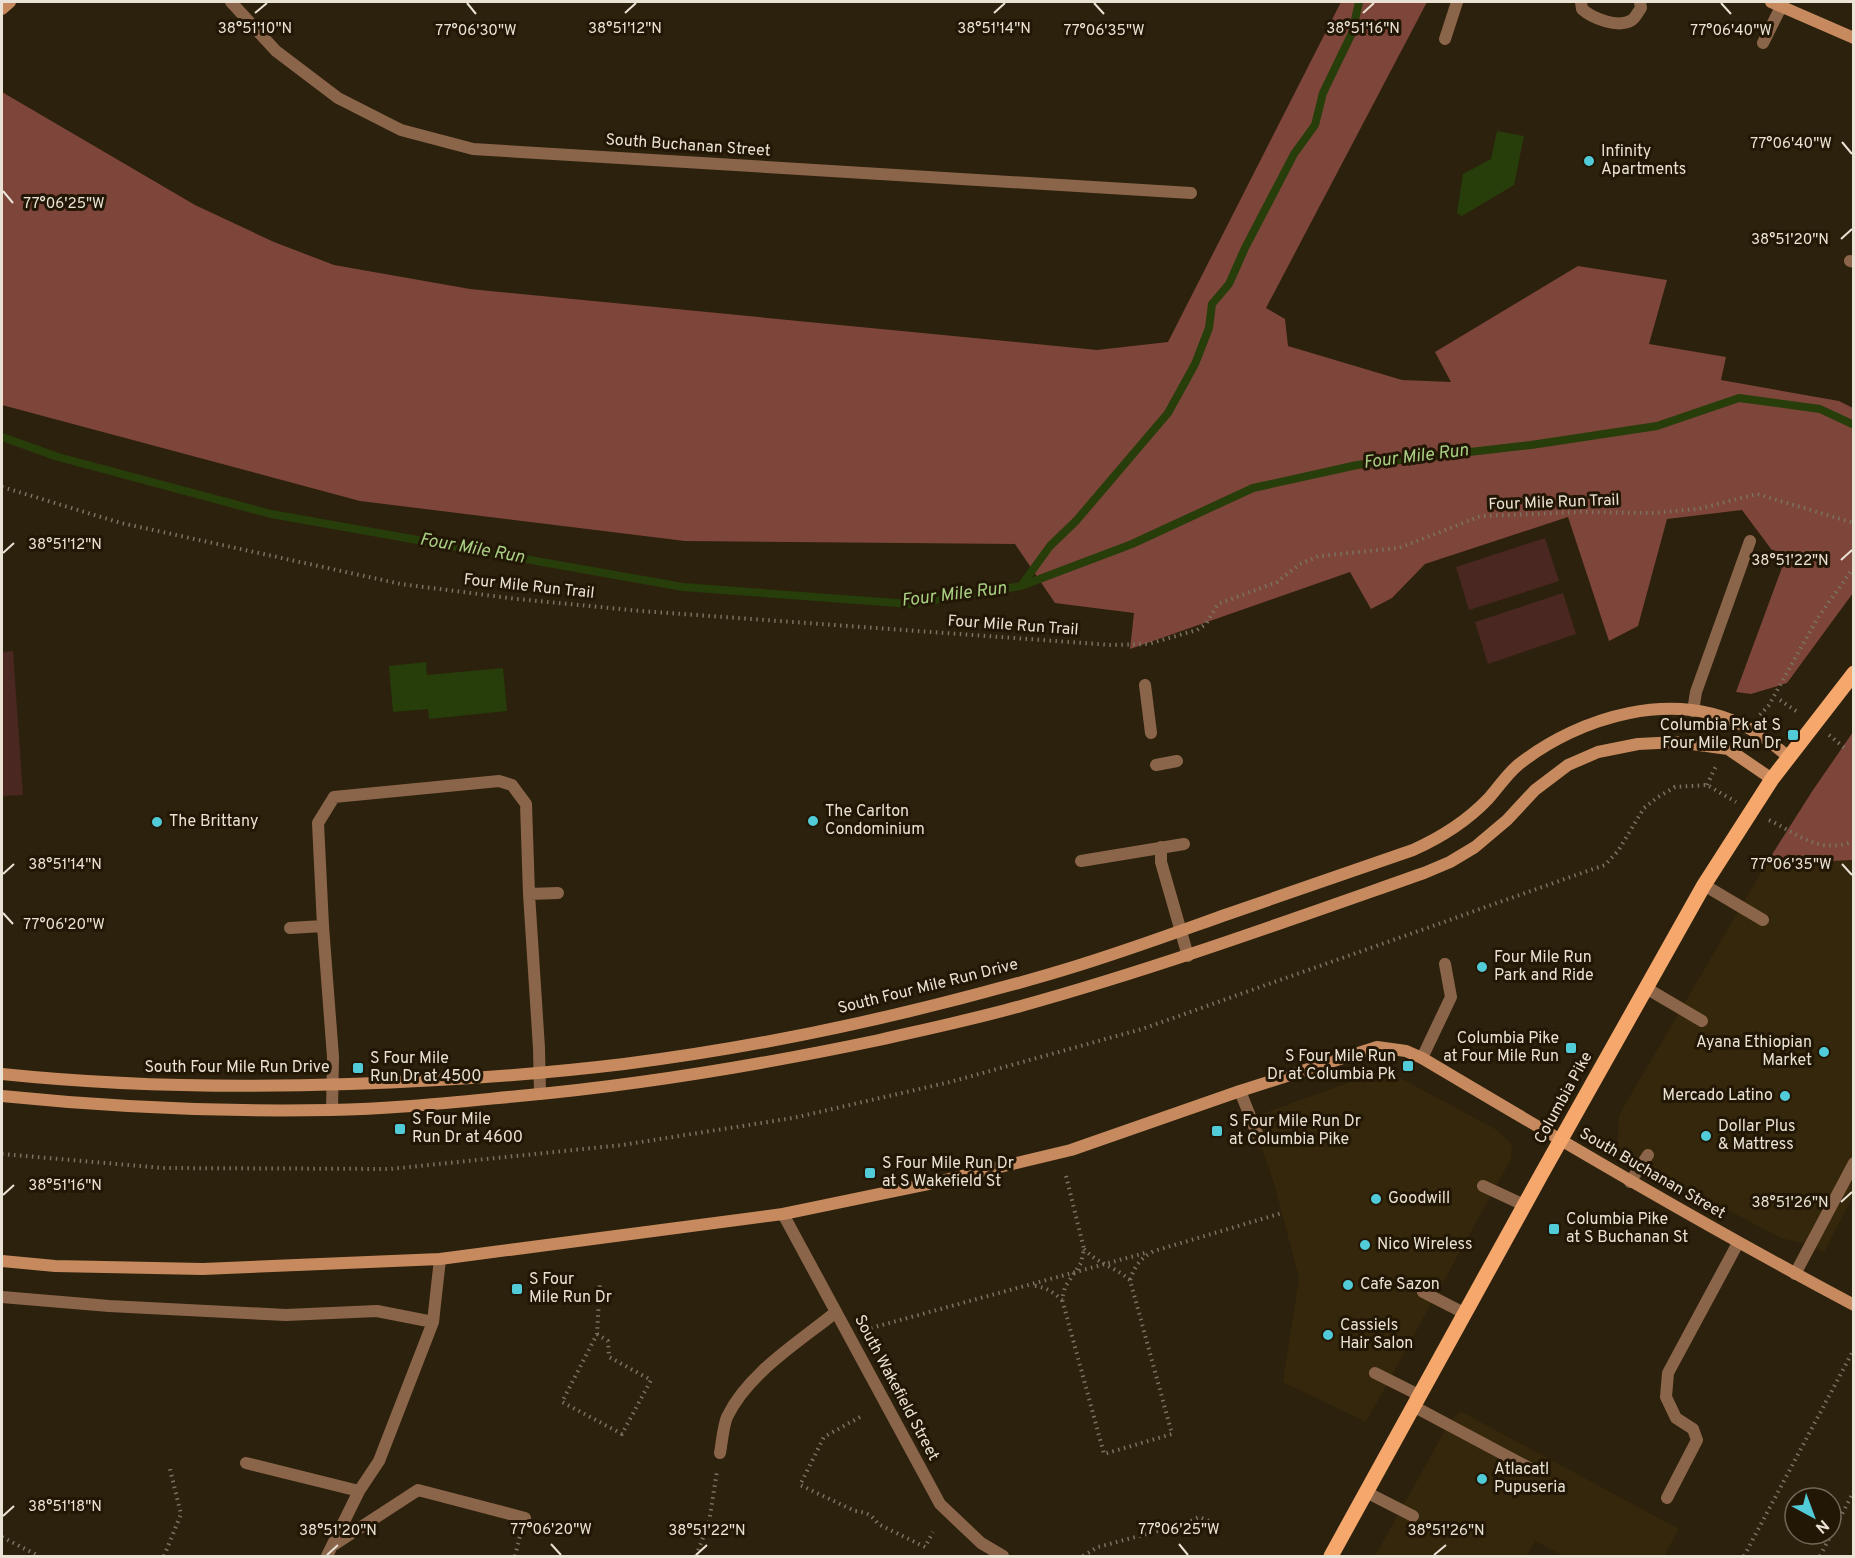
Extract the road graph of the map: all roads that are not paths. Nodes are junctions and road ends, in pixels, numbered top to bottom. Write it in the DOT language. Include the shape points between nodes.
graph roads {
  1 [pos="10,2"];
  2 [pos="231,2"];
  3 [pos="1457,2"];
  4 [pos="1581,2"];
  5 [pos="1640,2"];
  6 [pos="1776,4"];
  7 [pos="2,9"];
  8 [pos="1445,39"];
  9 [pos="1854,39"];
  10 [pos="1763,43"];
  11 [pos="1191,194"];
  12 [pos="1750,541"];
  13 [pos="1854,673"];
  14 [pos="1145,685"];
  15 [pos="1693,711"];
  16 [pos="1151,733"];
  17 [pos="1789,757"];
  18 [pos="1177,761"];
  19 [pos="1156,765"];
  20 [pos="1772,779"];
  21 [pos="1184,844"];
  22 [pos="1161,847"];
  23 [pos="1081,861"];
  24 [pos="1704,885"];
  25 [pos="558,892"];
  26 [pos="529,894"];
  27 [pos="1763,920"];
  28 [pos="323,926"];
  29 [pos="290,928"];
  30 [pos="1180,931"];
  31 [pos="1188,956"];
  32 [pos="1446,964"];
  33 [pos="1646,988"];
  34 [pos="1702,1022"];
  35 [pos="1422,1058"];
  36 [pos="539,1073"];
  37 [pos="2,1074"];
  38 [pos="333,1085"];
  39 [pos="1240,1091"];
  40 [pos="540,1094"];
  41 [pos="2,1096"];
  42 [pos="333,1110"];
  43 [pos="1258,1136"];
  44 [pos="1561,1140"];
  45 [pos="1648,1155"];
  46 [pos="1854,1163"];
  47 [pos="1630,1182"];
  48 [pos="1483,1186"];
  49 [pos="1524,1206"];
  50 [pos="783,1214"];
  51 [pos="1738,1243"];
  52 [pos="440,1259"];
  53 [pos="2,1261"];
  54 [pos="1795,1274"];
  55 [pos="1423,1292"];
  56 [pos="2,1297"];
  57 [pos="1854,1305"];
  58 [pos="836,1312"];
  59 [pos="1464,1313"];
  60 [pos="433,1322"];
  61 [pos="1375,1373"];
  62 [pos="1416,1400"];
  63 [pos="720,1453"];
  64 [pos="246,1463"];
  65 [pos="1535,1471"];
  66 [pos="359,1491"];
  67 [pos="1366,1492"];
  68 [pos="1667,1498"];
  69 [pos="1413,1516"];
  70 [pos="525,1518"];
  71 [pos="329,1552"];
  72 [pos="1003,1557"];
  73 [pos="1331,1557"];
  1 -- 7 [label="main road"];
  2 -- 11 [label="street, South Buchanan Street" via="276,51 338,98 401,130 473,149"];
  3 -- 8 [label="street"];
  4 -- 5 [label="street" via="1582,9 1591,17 1622,24 1634,19"];
  6 -- 9 [label="main road"];
  6 -- 10 [label="street"];
  12 -- 15 [label="street" via="1696,692"];
  13 -- 17 [label="main road, Columbia Pike"];
  14 -- 16 [label="street"];
  15 -- 17 [label="main road, South Four Mile Run Drive" via="1748,728"];
  15 -- 30 [label="main road, South Four Mile Run Drive" via="1634,712 1589,723 1555,739 1516,766 1459,825 1437,839"];
  17 -- 20 [label="main road, Columbia Pike"];
  18 -- 19 [label="street"];
  20 -- 24 [label="main road, Columbia Pike"];
  20 -- 31 [label="main road" via="1728,749 1678,742 1598,752 1568,765 1535,790 1475,847 1450,862"];
  21 -- 22 [label="street"];
  22 -- 23 [label="street"];
  22 -- 30 [label="street" via="1161,862"];
  24 -- 27 [label="street"];
  24 -- 33 [label="main road, Columbia Pike"];
  25 -- 26 [label="street"];
  26 -- 28 [label="street" via="526,804 512,785 499,781 334,797 318,823"];
  26 -- 36 [label="street"];
  28 -- 29 [label="street"];
  28 -- 38 [label="street"];
  30 -- 31 [label="street"];
  30 -- 36 [label="main road, South Four Mile Run Drive" via="1052,974 931,1006 719,1050"];
  31 -- 40 [label="main road" via="1020,1006 840,1048 689,1075"];
  32 -- 35 [label="street" via="1451,998"];
  33 -- 34 [label="street"];
  33 -- 44 [label="main road, Columbia Pike"];
  35 -- 39 [label="main road" via="1406,1051 1377,1047"];
  35 -- 44 [label="main road"];
  36 -- 38 [label="main road, South Four Mile Run Drive"];
  36 -- 40 [label="street"];
  37 -- 38 [label="main road, South Four Mile Run Drive" via="231,1087"];
  38 -- 42 [label="street"];
  39 -- 43 [label="street"];
  39 -- 50 [label="main road" via="1071,1150"];
  40 -- 42 [label="main road"];
  41 -- 42 [label="main road" via="74,1103"];
  44 -- 47 [label="main road, South Buchanan Street"];
  44 -- 49 [label="main road, Columbia Pike"];
  45 -- 47 [label="street"];
  46 -- 54 [label="street"];
  47 -- 51 [label="main road, South Buchanan Street"];
  48 -- 49 [label="street"];
  49 -- 59 [label="main road, Columbia Pike"];
  50 -- 52 [label="main road"];
  50 -- 58 [label="street, South Wakefield Street"];
  51 -- 54 [label="main road, South Buchanan Street"];
  51 -- 68 [label="street" via="1668,1373 1666,1397 1676,1418 1693,1429 1697,1440"];
  52 -- 53 [label="main road" via="203,1269"];
  52 -- 60 [label="street"];
  54 -- 57 [label="main road, South Buchanan Street"];
  55 -- 59 [label="street"];
  56 -- 60 [label="street" via="286,1315 377,1311"];
  58 -- 63 [label="street" via="750,1382 727,1418"];
  58 -- 72 [label="street, South Wakefield Street" via="940,1504 981,1543"];
  59 -- 62 [label="main road, Columbia Pike"];
  60 -- 66 [label="street" via="379,1461"];
  61 -- 62 [label="street"];
  62 -- 65 [label="street"];
  62 -- 67 [label="main road, Columbia Pike"];
  64 -- 66 [label="street"];
  66 -- 71 [label="street"];
  67 -- 69 [label="street"];
  67 -- 73 [label="main road, Columbia Pike"];
  70 -- 71 [label="street" via="418,1490"];
}
